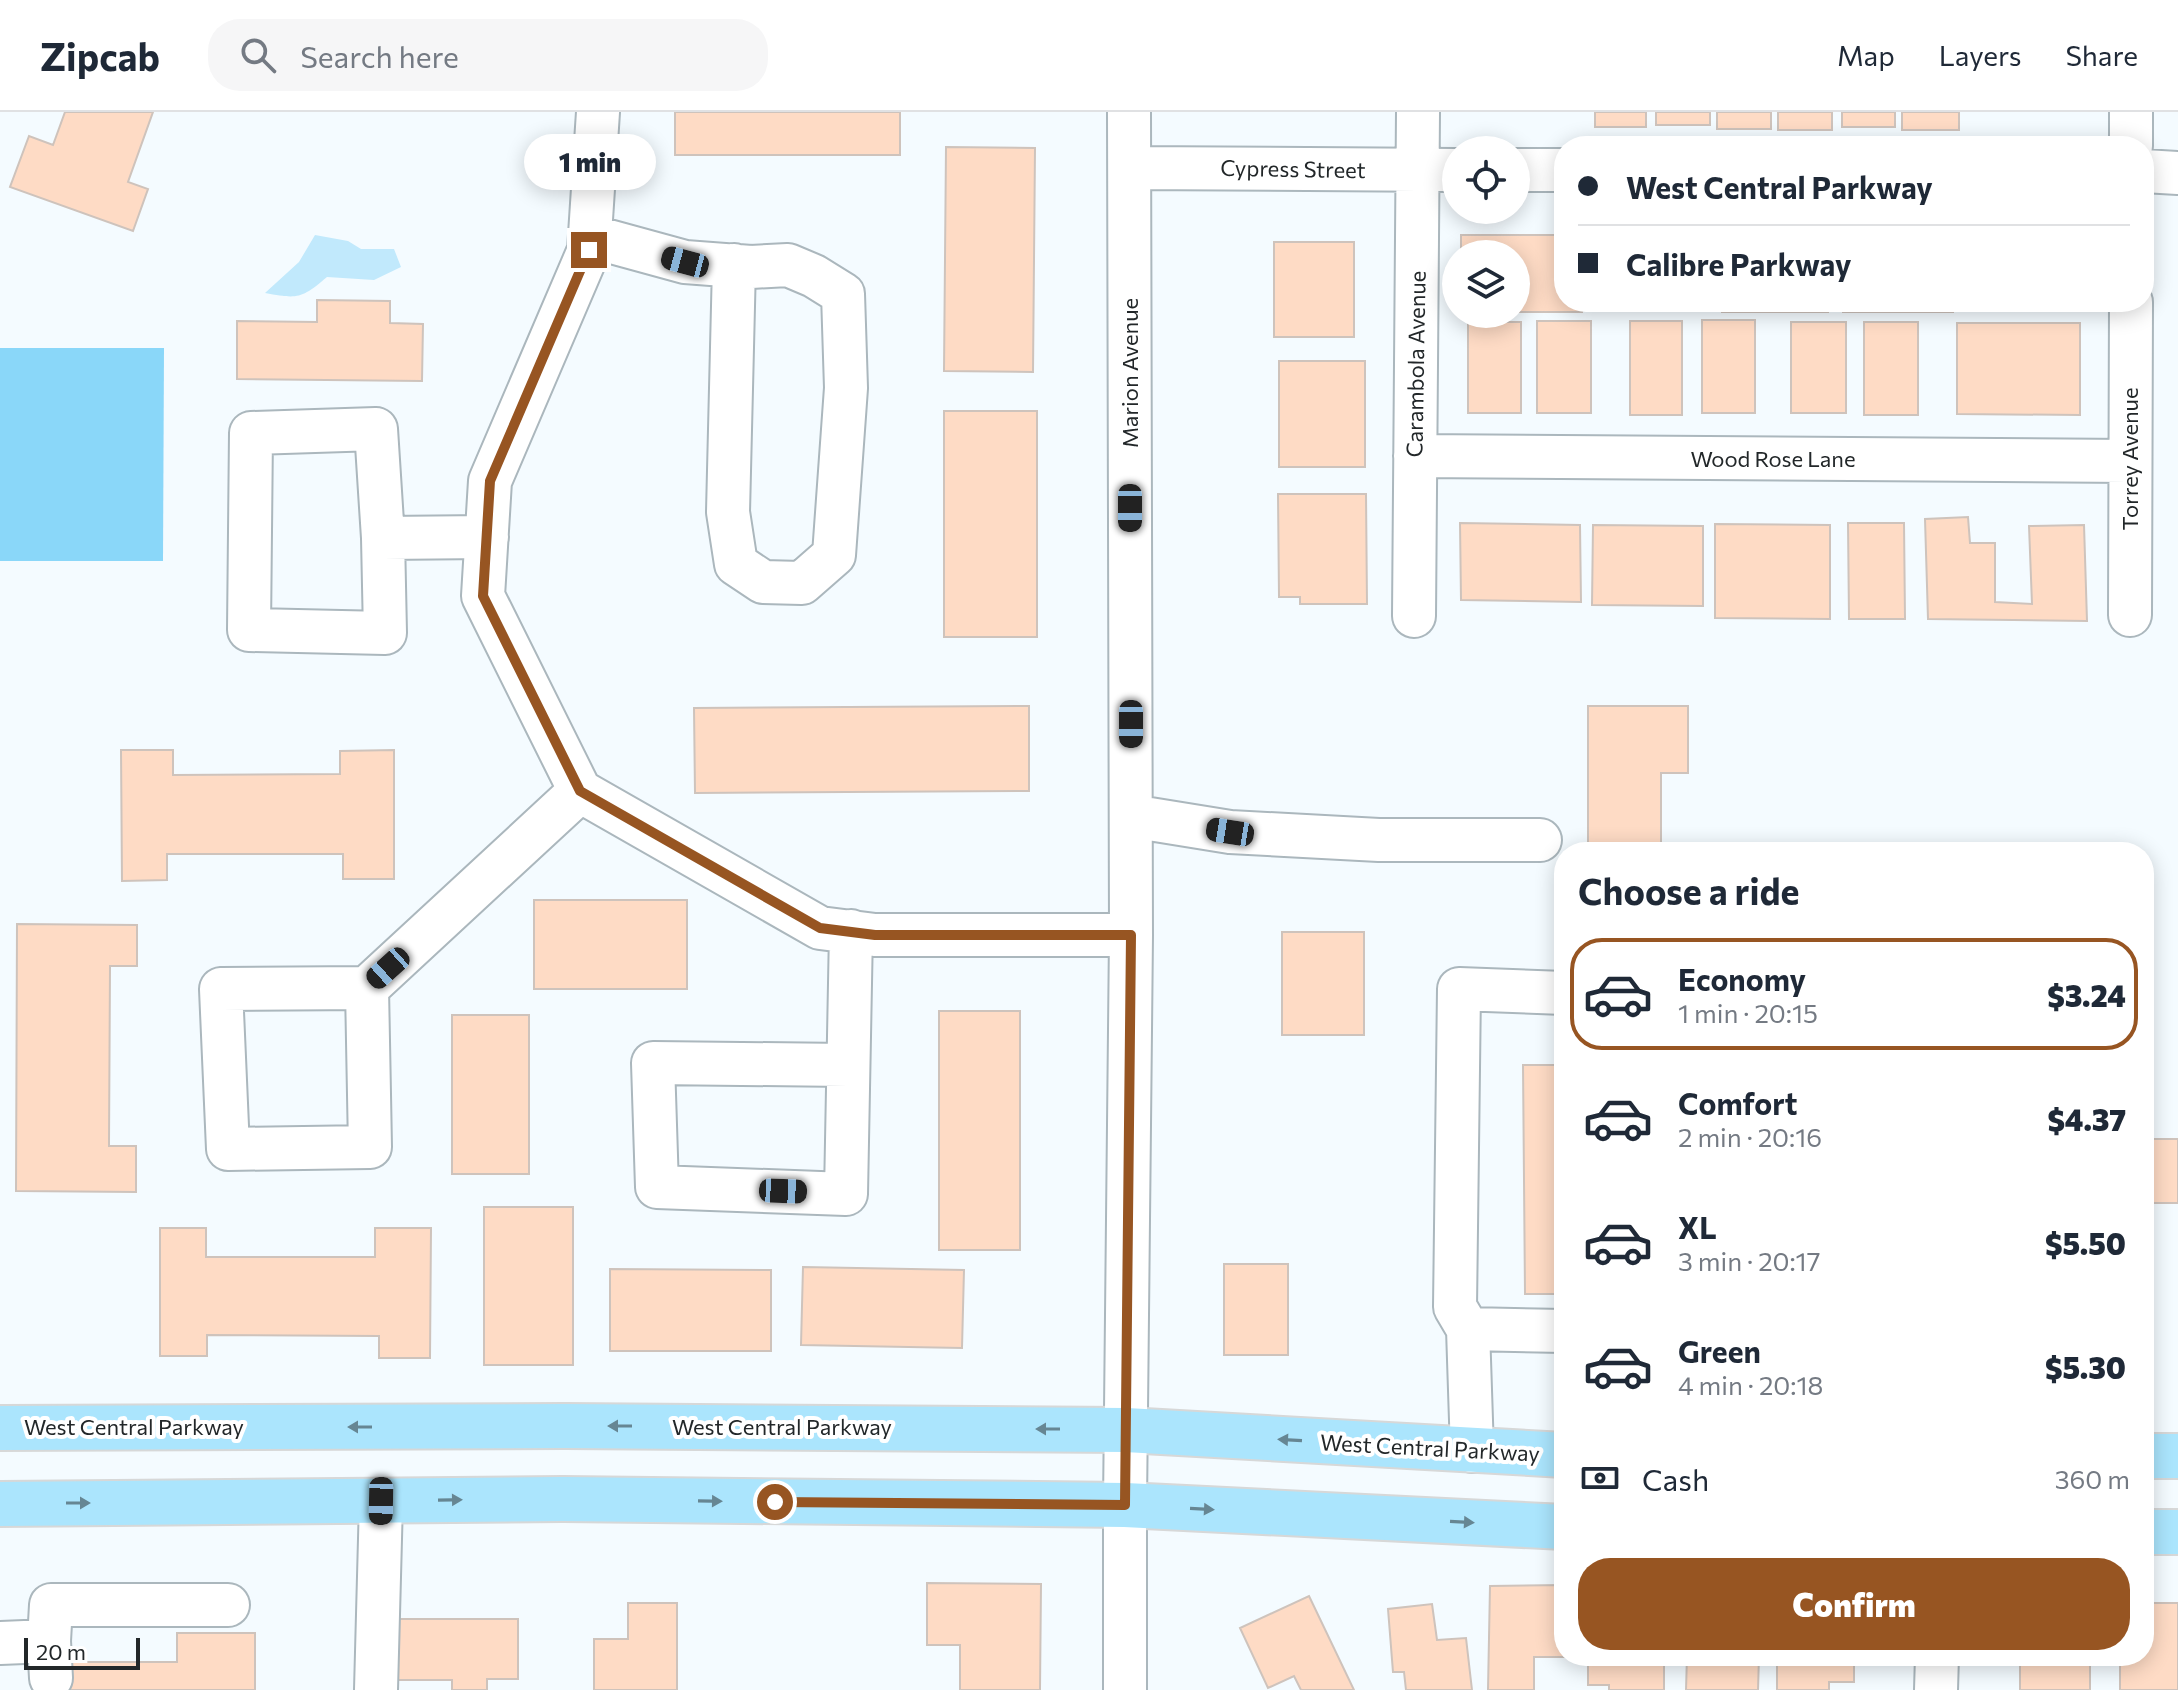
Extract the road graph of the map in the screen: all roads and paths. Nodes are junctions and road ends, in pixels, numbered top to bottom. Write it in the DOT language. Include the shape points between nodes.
graph roads {
  1 [pos="598,112"];
  2 [pos="1129,112"];
  3 [pos="1418,112"];
  4 [pos="2131,112"];
  5 [pos="2131,136"];
  6 [pos="1130,168"];
  7 [pos="1437,170"];
  8 [pos="1530,170"];
  9 [pos="1554,170"];
  10 [pos="2154,172"];
  11 [pos="2178,173"];
  12 [pos="590,236"];
  13 [pos="734,265"];
  14 [pos="2131,312"];
  15 [pos="1415,456"];
  16 [pos="2130,461"];
  17 [pos="487,537"];
  18 [pos="383,538"];
  19 [pos="2130,615"];
  20 [pos="1414,616"];
  21 [pos="580,791"];
  22 [pos="1131,816"];
  23 [pos="1540,840"];
  24 [pos="851,931"];
  25 [pos="1131,935"];
  26 [pos="367,988"];
  27 [pos="1554,993"];
  28 [pos="848,1065"];
  29 [pos="1468,1329"];
  30 [pos="1554,1331"];
  31 [pos="0,1428"];
  32 [pos="1126,1430"];
  33 [pos="1472,1451"];
  34 [pos="1554,1455"];
  35 [pos="2154,1456"];
  36 [pos="2178,1456"];
  37 [pos="381,1501"];
  38 [pos="0,1504"];
  39 [pos="1125,1505"];
  40 [pos="1554,1526"];
  41 [pos="2154,1532"];
  42 [pos="2178,1532"];
  43 [pos="228,1605"];
  44 [pos="0,1643"];
  45 [pos="1937,1666"];
  46 [pos="376,1690"];
  47 [pos="1125,1690"];
  48 [pos="1936,1690"];
  1 -- 12 [label="street"];
  2 -- 6 [label="street, Marion Avenue"];
  3 -- 7 [label="street, Carambola Avenue"];
  4 -- 5 [label="street"];
  6 -- 7 [label="street, Cypress Street"];
  6 -- 22 [label="street, Marion Avenue"];
  7 -- 15 [label="street, Carambola Avenue"];
  8 -- 9 [label="street"];
  10 -- 11 [label="street"];
  12 -- 13 [label="street" via="685,262"];
  12 -- 17 [label="street" via="589,250 490,481"];
  13 -- 13 [label="street" via="788,265 843,294 846,388 834,555 802,583 763,582 736,564 728,512"];
  14 -- 16 [label="street, Torrey Avenue"];
  15 -- 16 [label="street, Wood Rose Lane"];
  15 -- 20 [label="street, Carambola Avenue"];
  16 -- 19 [label="street, Torrey Avenue"];
  17 -- 18 [label="street"];
  17 -- 21 [label="street" via="483,596"];
  18 -- 18 [label="street" via="376,429 251,433 249,630 385,633"];
  21 -- 24 [label="street" via="820,928"];
  21 -- 26 [label="street"];
  22 -- 23 [label="street" via="1230,832 1379,840"];
  22 -- 25 [label="street, Marion Avenue"];
  24 -- 25 [label="street"];
  24 -- 28 [label="street"];
  25 -- 32 [label="street, Marion Avenue"];
  26 -- 26 [label="street" via="221,989 228,1149 370,1147"];
  27 -- 29 [label="street" via="1459,989 1455,1307"];
  28 -- 28 [label="street" via="846,1194 657,1187 653,1063"];
  29 -- 30 [label="street"];
  29 -- 33 [label="street"];
  32 -- 31 [label="main road, West Central Parkway, one-way"];
  33 -- 32 [label="main road, West Central Parkway, one-way"];
  32 -- 39 [label="street, Marion Avenue"];
  33 -- 34 [label="main road, West Central Parkway"];
  35 -- 36 [label="main road"];
  38 -- 37 [label="main road, one-way"];
  37 -- 39 [label="main road, one-way"];
  37 -- 46 [label="street"];
  39 -- 40 [label="main road, one-way"];
  39 -- 47 [label="street, Marion Avenue"];
  41 -- 42 [label="main road"];
  43 -- 44 [label="street" via="51,1605 50,1660"];
  45 -- 48 [label="street"];
}
